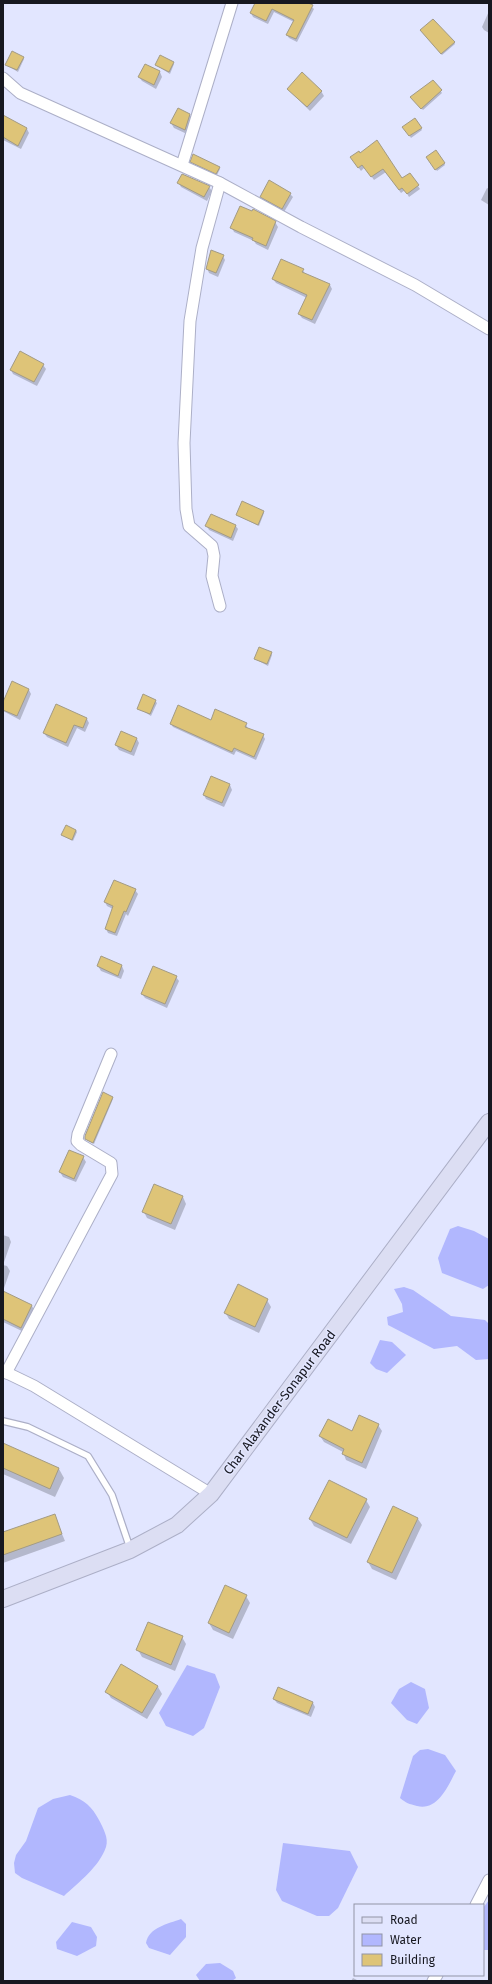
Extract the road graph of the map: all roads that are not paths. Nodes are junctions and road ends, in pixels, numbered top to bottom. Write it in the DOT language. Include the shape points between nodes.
graph roads {
  1 [pos="232,3"];
  2 [pos="3,78"];
  3 [pos="182,165"];
  4 [pos="220,183"];
  5 [pos="489,329"];
  6 [pos="220,606"];
  7 [pos="110,1054"];
  8 [pos="489,1122"];
  9 [pos="4,1372"];
  10 [pos="3,1421"];
  11 [pos="211,1494"];
  12 [pos="130,1550"];
  13 [pos="3,1599"];
  14 [pos="489,1880"];
  15 [pos="477,1904"];
  1 -- 3 [label="street"];
  2 -- 3 [label="street" via="20,93"];
  3 -- 4 [label="street"];
  4 -- 5 [label="street" via="415,285"];
  4 -- 6 [label="street" via="202,248 190,321 184,443 189,526 212,546 212,576"];
  7 -- 9 [label="street" via="77,1141 111,1163 112,1174"];
  8 -- 11 [label="main road, Char Alaxander-Sonapur Road"];
  9 -- 11 [label="street" via="34,1386"];
  10 -- 12 [label="lane" via="28,1427 88,1456 112,1495"];
  11 -- 12 [label="main road, Char Alaxander-Sonapur Road" via="177,1525"];
  12 -- 13 [label="main road, Char Alaxander-Sonapur Road"];
  14 -- 15 [label="street"];
}
